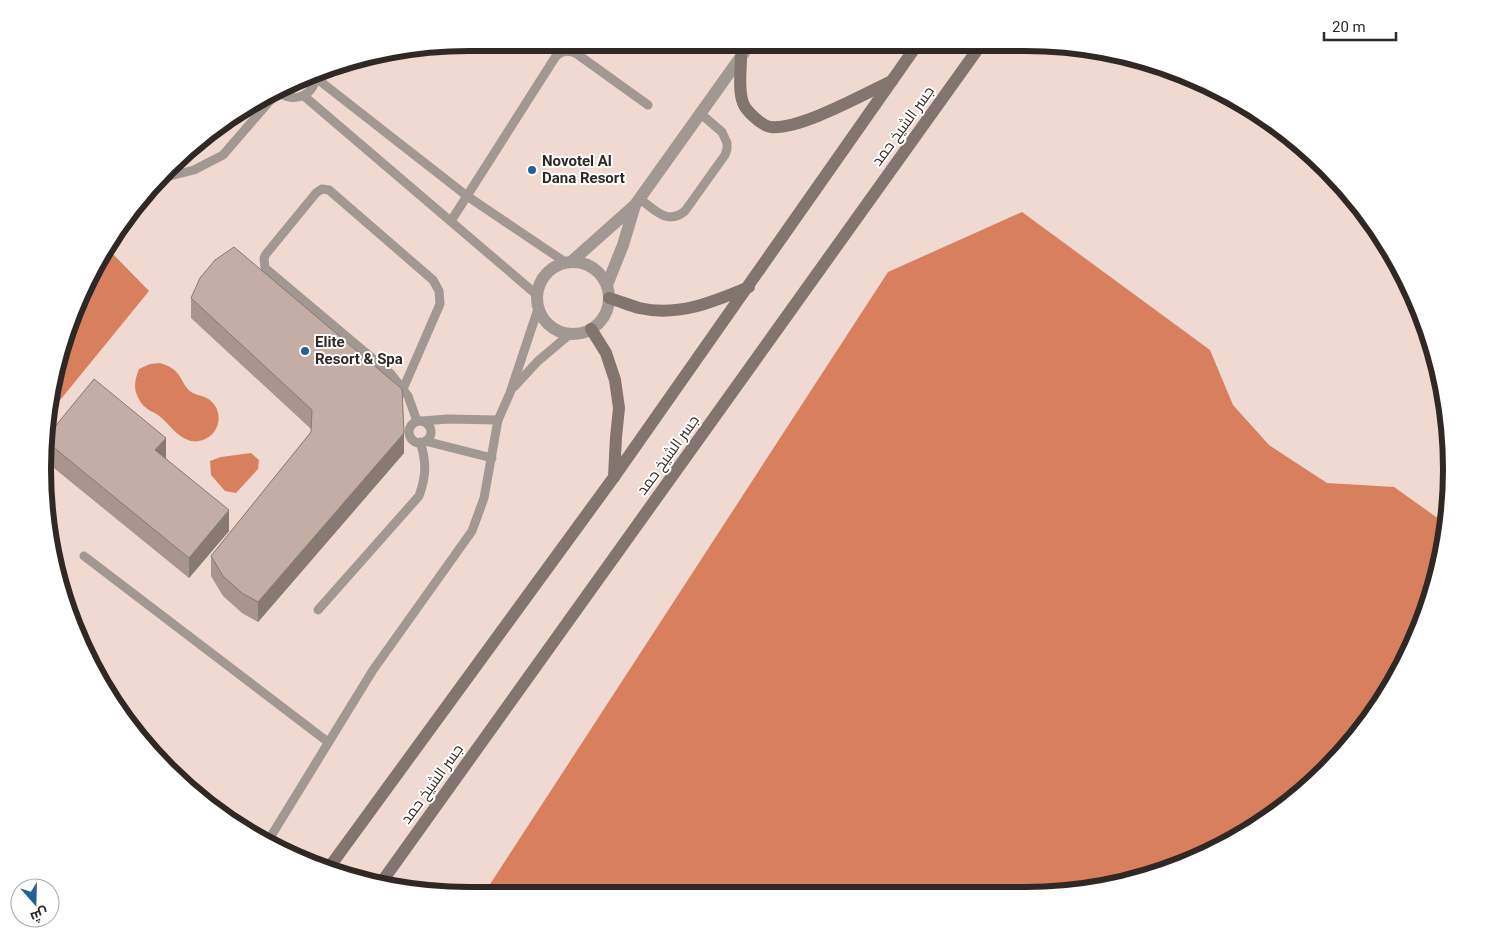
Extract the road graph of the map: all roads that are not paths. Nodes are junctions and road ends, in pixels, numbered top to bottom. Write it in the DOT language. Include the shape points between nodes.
graph roads {
  1 [pos="745,51"];
  2 [pos="913,51"];
  3 [pos="976,51"];
  4 [pos="741,57"];
  5 [pos="320,79"];
  6 [pos="315,81"];
  7 [pos="892,81"];
  8 [pos="283,95"];
  9 [pos="304,96"];
  10 [pos="269,102"];
  11 [pos="648,105"];
  12 [pos="701,114"];
  13 [pos="172,176"];
  14 [pos="467,196"];
  15 [pos="637,202"];
  16 [pos="451,221"];
  17 [pos="568,262"];
  18 [pos="749,287"];
  19 [pos="608,292"];
  20 [pos="536,295"];
  21 [pos="538,309"];
  22 [pos="591,329"];
  23 [pos="570,334"];
  24 [pos="403,388"];
  25 [pos="510,393"];
  26 [pos="498,420"];
  27 [pos="420,421"];
  28 [pos="422,442"];
  29 [pos="492,458"];
  30 [pos="614,477"];
  31 [pos="84,556"];
  32 [pos="318,610"];
  33 [pos="328,742"];
  34 [pos="271,837"];
  35 [pos="332,864"];
  36 [pos="384,878"];
  1 -- 4 [label="street"];
  2 -- 7 [label="main road, جسر الشيخ حمد"];
  3 -- 36 [label="main road, جسر الشيخ حمد"];
  4 -- 7 [label="main road" via="740,82 744,103 752,116 770,127 804,122"];
  4 -- 12 [label="street"];
  5 -- 14 [label="lane"];
  6 -- 9 [label="lane"];
  7 -- 18 [label="main road, جسر الشيخ حمد"];
  8 -- 9 [label="lane" via="290,98"];
  9 -- 16 [label="lane"];
  10 -- 13 [label="lane" via="223,155 194,170"];
  11 -- 14 [label="lane" via="577,54 560,53"];
  12 -- 15 [label="street"];
  12 -- 15 [label="lane" via="722,132 727,143 725,155 685,211 674,217 662,215"];
  14 -- 16 [label="lane"];
  14 -- 17 [label="lane"];
  15 -- 17 [label="street"];
  15 -- 19 [label="street"];
  16 -- 20 [label="lane"];
  17 -- 19 [label="street" via="593,268 601,276"];
  17 -- 20 [label="street" via="556,266 542,278"];
  18 -- 19 [label="main road" via="700,306 680,310 640,308"];
  18 -- 30 [label="main road, جسر الشيخ حمد"];
  19 -- 22 [label="street" via="607,310"];
  20 -- 21 [label="street"];
  21 -- 23 [label="street" via="550,326"];
  21 -- 25 [label="lane"];
  22 -- 23 [label="street"];
  22 -- 30 [label="main road" via="606,353 615,380 619,408"];
  23 -- 25 [label="lane" via="538,361"];
  24 -- 24 [label="lane" via="440,304 437,285 329,190 322,189 266,254 265,268 392,374"];
  24 -- 27 [label="lane"];
  25 -- 26 [label="lane"];
  26 -- 27 [label="lane"];
  26 -- 29 [label="lane"];
  27 -- 28 [label="lane" via="428,425 430,432"];
  27 -- 28 [label="lane" via="413,423 409,431 412,439"];
  28 -- 29 [label="lane"];
  28 -- 32 [label="lane" via="426,468 419,496"];
  29 -- 33 [label="lane" via="484,498 472,531 373,670"];
  30 -- 35 [label="main road, جسر الشيخ حمد"];
  31 -- 33 [label="lane"];
  33 -- 34 [label="lane"];
}
